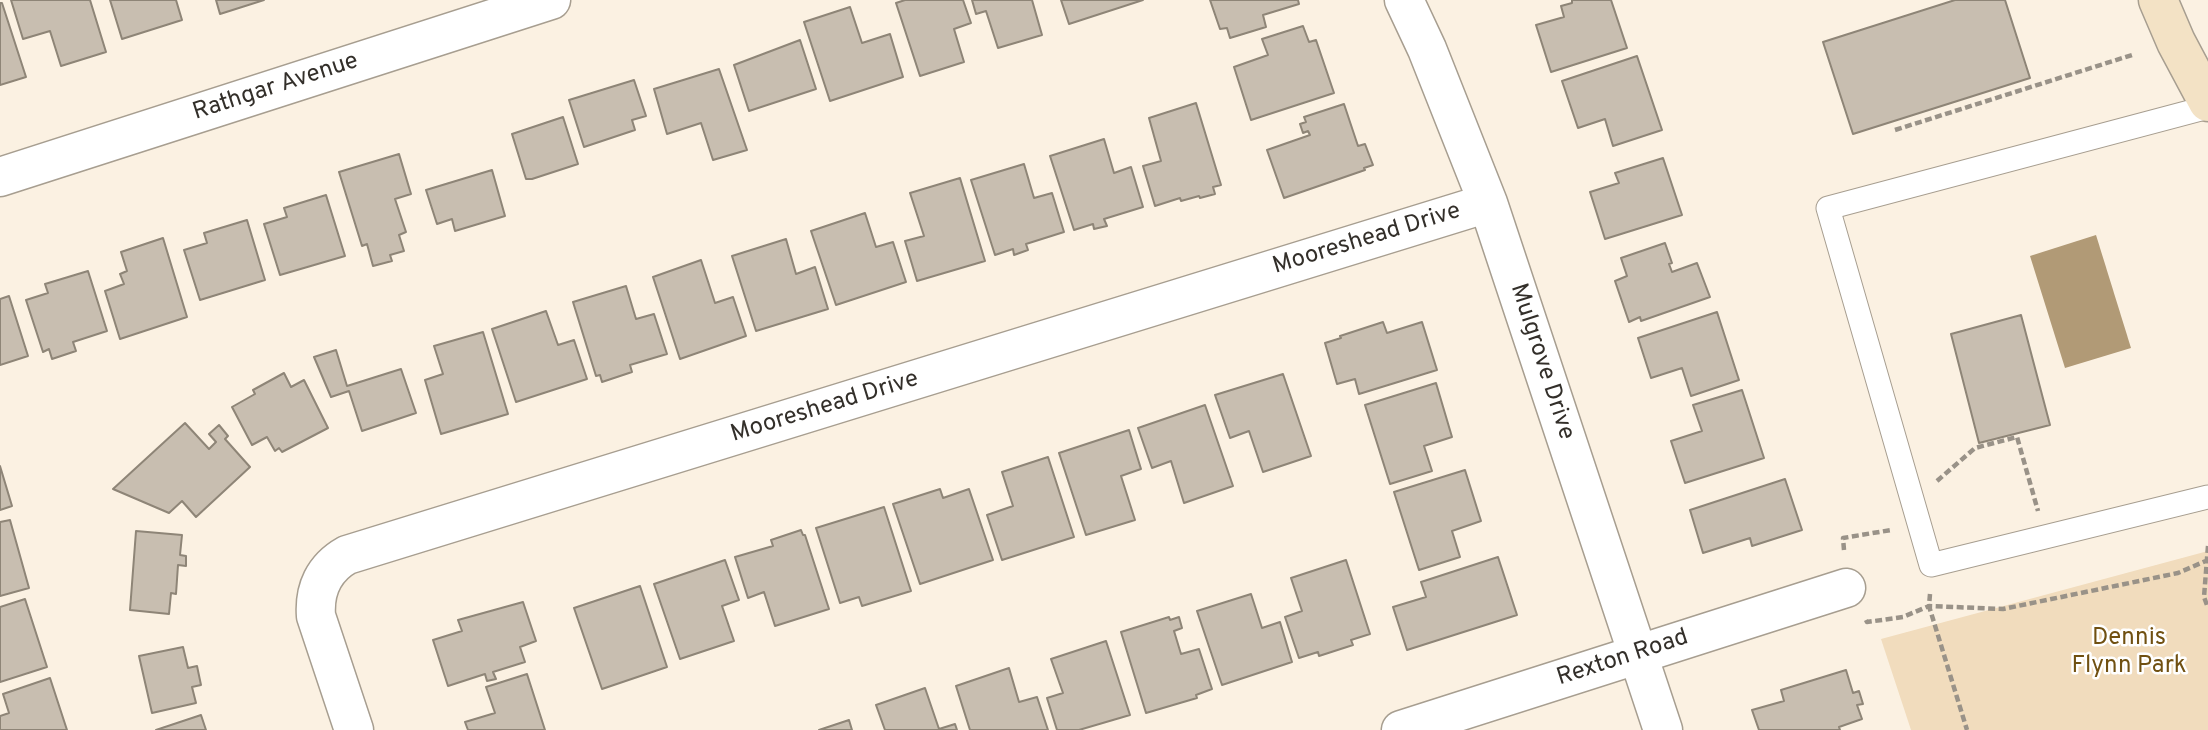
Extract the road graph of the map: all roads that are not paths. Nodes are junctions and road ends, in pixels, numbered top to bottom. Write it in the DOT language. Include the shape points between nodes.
graph roads {
  1 [pos="551,0"];
  2 [pos="1404,0"];
  3 [pos="2158,0"];
  4 [pos="2208,105"];
  5 [pos="0,177"];
  6 [pos="1488,203"];
  7 [pos="2208,497"];
  8 [pos="1846,588"];
  9 [pos="1637,654"];
  10 [pos="354,730"];
  11 [pos="1401,730"];
  12 [pos="1663,730"];
  1 -- 5 [label="street, Rathgar Avenue"];
  2 -- 6 [label="street, Mulgrove Drive"];
  3 -- 4 [label="main road"];
  4 -- 7 [label="lane" via="1828,208 1931,565"];
  6 -- 9 [label="street, Mulgrove Drive"];
  6 -- 10 [label="street, Mooreshead Drive" via="347,555 324,575 315,605"];
  8 -- 9 [label="street, Rexton Road"];
  9 -- 11 [label="street, Rexton Road"];
  9 -- 12 [label="street, Mulgrove Drive"];
}
